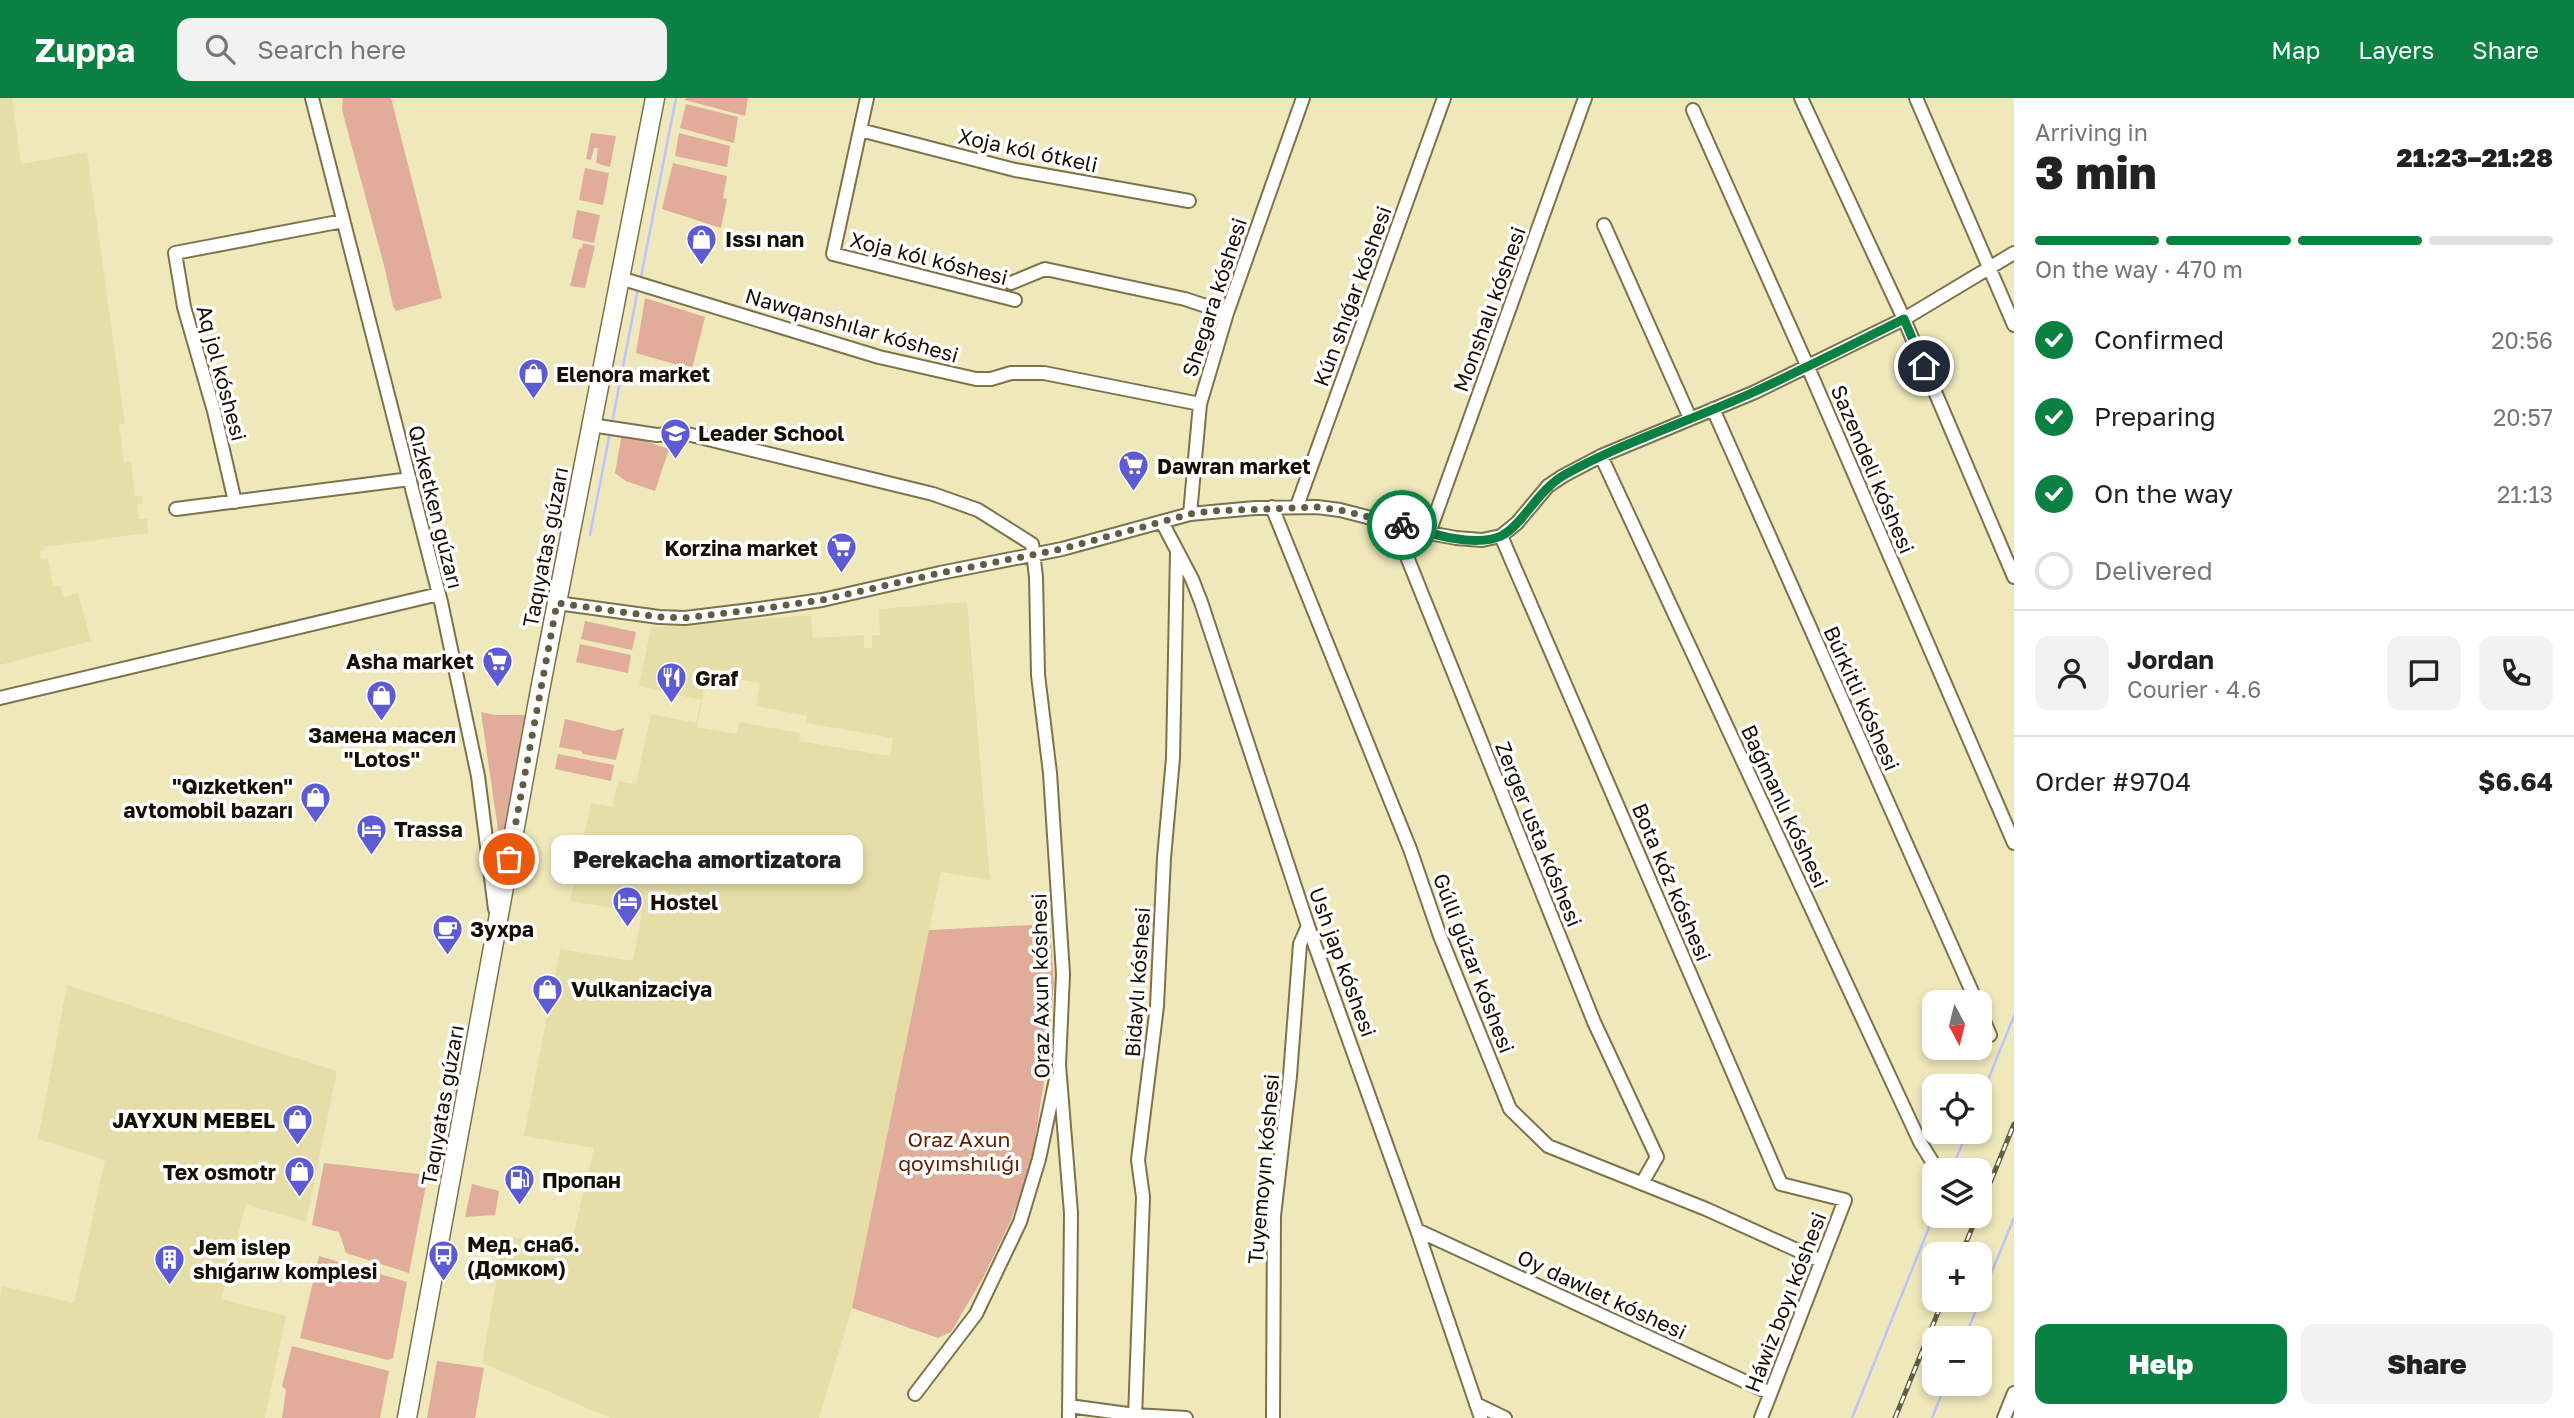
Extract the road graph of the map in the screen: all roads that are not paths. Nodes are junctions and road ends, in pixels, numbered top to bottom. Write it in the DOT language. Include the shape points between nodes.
graph roads {
  1 [pos="312,98"];
  2 [pos="655,98"];
  3 [pos="867,98"];
  4 [pos="1303,98"];
  5 [pos="1444,98"];
  6 [pos="1585,98"];
  7 [pos="1801,98"];
  8 [pos="1916,98"];
  9 [pos="1693,110"];
  10 [pos="860,130"];
  11 [pos="1189,201"];
  12 [pos="343,221"];
  13 [pos="1604,225"];
  14 [pos="2014,253"];
  15 [pos="1990,266"];
  16 [pos="620,278"];
  17 [pos="1011,283"];
  18 [pos="1015,300"];
  19 [pos="1227,313"];
  20 [pos="1904,319"];
  21 [pos="2014,325"];
  22 [pos="1807,365"];
  23 [pos="1200,404"];
  24 [pos="1713,409"];
  25 [pos="1690,418"];
  26 [pos="591,425"];
  27 [pos="1601,456"];
  28 [pos="410,479"];
  29 [pos="235,502"];
  30 [pos="1297,506"];
  31 [pos="1272,507"];
  32 [pos="176,509"];
  33 [pos="1190,514"];
  34 [pos="1162,522"];
  35 [pos="1393,523"];
  36 [pos="1429,533"];
  37 [pos="1501,536"];
  38 [pos="1177,552"];
  39 [pos="1032,554"];
  40 [pos="2014,577"];
  41 [pos="439,594"];
  42 [pos="557,603"];
  43 [pos="0,698"];
  44 [pos="2014,844"];
  45 [pos="1308,926"];
  46 [pos="496,930"];
  47 [pos="1971,990"];
  48 [pos="1059,1065"];
  49 [pos="1930,1158"];
  50 [pos="1642,1183"];
  51 [pos="1845,1200"];
  52 [pos="1418,1230"];
  53 [pos="1821,1261"];
  54 [pos="1770,1392"];
  55 [pos="2014,1393"];
  56 [pos="915,1394"];
  57 [pos="1476,1404"];
  58 [pos="1069,1412"];
  59 [pos="1135,1417"];
  60 [pos="407,1418"];
  61 [pos="1186,1418"];
  62 [pos="1273,1418"];
  63 [pos="1481,1418"];
  64 [pos="1505,1418"];
  65 [pos="1761,1418"];
  66 [pos="2004,1418"];
  1 -- 12 [label="street, Qızketken gúzarı"];
  2 -- 16 [label="highway, Taqıyatas gúzarı"];
  3 -- 10 [label="street"];
  4 -- 19 [label="street, Shegara kóshesi"];
  5 -- 30 [label="street, Kún shıǵar kóshesi"];
  6 -- 36 [label="street, Monshalı kóshesi"];
  7 -- 20 [label="street"];
  8 -- 15 [label="street"];
  9 -- 22 [label="street, Sazendeli kóshesi"];
  10 -- 11 [label="street, Xoja kól ótkeli" via="1015,170"];
  10 -- 18 [label="street, Xoja kól kóshesi" via="833,254"];
  12 -- 28 [label="street, Qızketken gúzarı"];
  12 -- 29 [label="street, Aq jol kóshesi" via="175,253 184,307"];
  13 -- 25 [label="street"];
  14 -- 15 [label="street"];
  15 -- 20 [label="street"];
  15 -- 21 [label="street"];
  16 -- 23 [label="street, Nawqanshılar kóshesi" via="879,357 976,379 1044,373"];
  16 -- 26 [label="highway, Taqıyatas gúzarı"];
  17 -- 19 [label="street, Xoja kól kóshesi" via="1045,269 1185,299"];
  19 -- 23 [label="street, Shegara kóshesi"];
  20 -- 22 [label="street"];
  20 -- 40 [label="street"];
  22 -- 24 [label="street"];
  22 -- 44 [label="street, Sazendeli kóshesi"];
  23 -- 33 [label="street, Shegara kóshesi"];
  24 -- 25 [label="street"];
  24 -- 47 [label="street, Búrkitli kóshesi"];
  25 -- 27 [label="street"];
  26 -- 39 [label="street" via="657,435 683,433 933,494 978,510 1031,544"];
  26 -- 42 [label="highway, Taqıyatas gúzarı"];
  27 -- 37 [label="street" via="1548,486"];
  27 -- 49 [label="street, Baǵmanlı kóshesi"];
  28 -- 29 [label="street"];
  28 -- 41 [label="street, Qızketken gúzarı"];
  29 -- 32 [label="street"];
  30 -- 31 [label="street"];
  30 -- 35 [label="street" via="1340,510"];
  31 -- 33 [label="street"];
  31 -- 50 [label="street, Gúlli gúzar kóshesi" via="1510,1109 1548,1146"];
  33 -- 34 [label="street"];
  34 -- 38 [label="street, Ush jap kóshesi"];
  34 -- 39 [label="street"];
  35 -- 36 [label="street"];
  35 -- 50 [label="street, Zerger usta kóshesi" via="1594,1022 1657,1157"];
  36 -- 37 [label="street" via="1482,540"];
  37 -- 51 [label="street, Bota kóz kóshesi" via="1782,1184"];
  38 -- 45 [label="street, Ush jap kóshesi" via="1201,602"];
  38 -- 59 [label="street, Bidaylı kóshesi" via="1173,758 1157,1006 1138,1160 1143,1197"];
  39 -- 42 [label="street" via="822,600 708,615 659,617"];
  39 -- 48 [label="street, Oraz Axun kóshesi" via="1063,974"];
  41 -- 43 [label="street"];
  41 -- 46 [label="street, Qızketken gúzarı" via="478,776"];
  42 -- 46 [label="highway, Taqıyatas gúzarı"];
  45 -- 52 [label="street, Ush jap kóshesi"];
  45 -- 62 [label="street, Tuyemoyın kóshesi" via="1300,944 1274,1216"];
  46 -- 60 [label="highway, Taqıyatas gúzarı"];
  48 -- 56 [label="street" via="1020,1222 975,1314"];
  48 -- 58 [label="street, Oraz Axun kóshesi" via="1070,1200"];
  50 -- 53 [label="street, Gúlli gúzar kóshesi"];
  51 -- 53 [label="street, Háwiz boyı kóshesi"];
  52 -- 54 [label="street, Oy dawlet kóshesi"];
  52 -- 57 [label="street, Ush jap kóshesi"];
  53 -- 54 [label="street, Háwiz boyı kóshesi"];
  54 -- 65 [label="street, Háwiz boyı kóshesi"];
  55 -- 66 [label="street"];
  57 -- 63 [label="street, Ush jap kóshesi"];
  57 -- 64 [label="street"];
  58 -- 59 [label="street"];
  59 -- 61 [label="street"];
}
